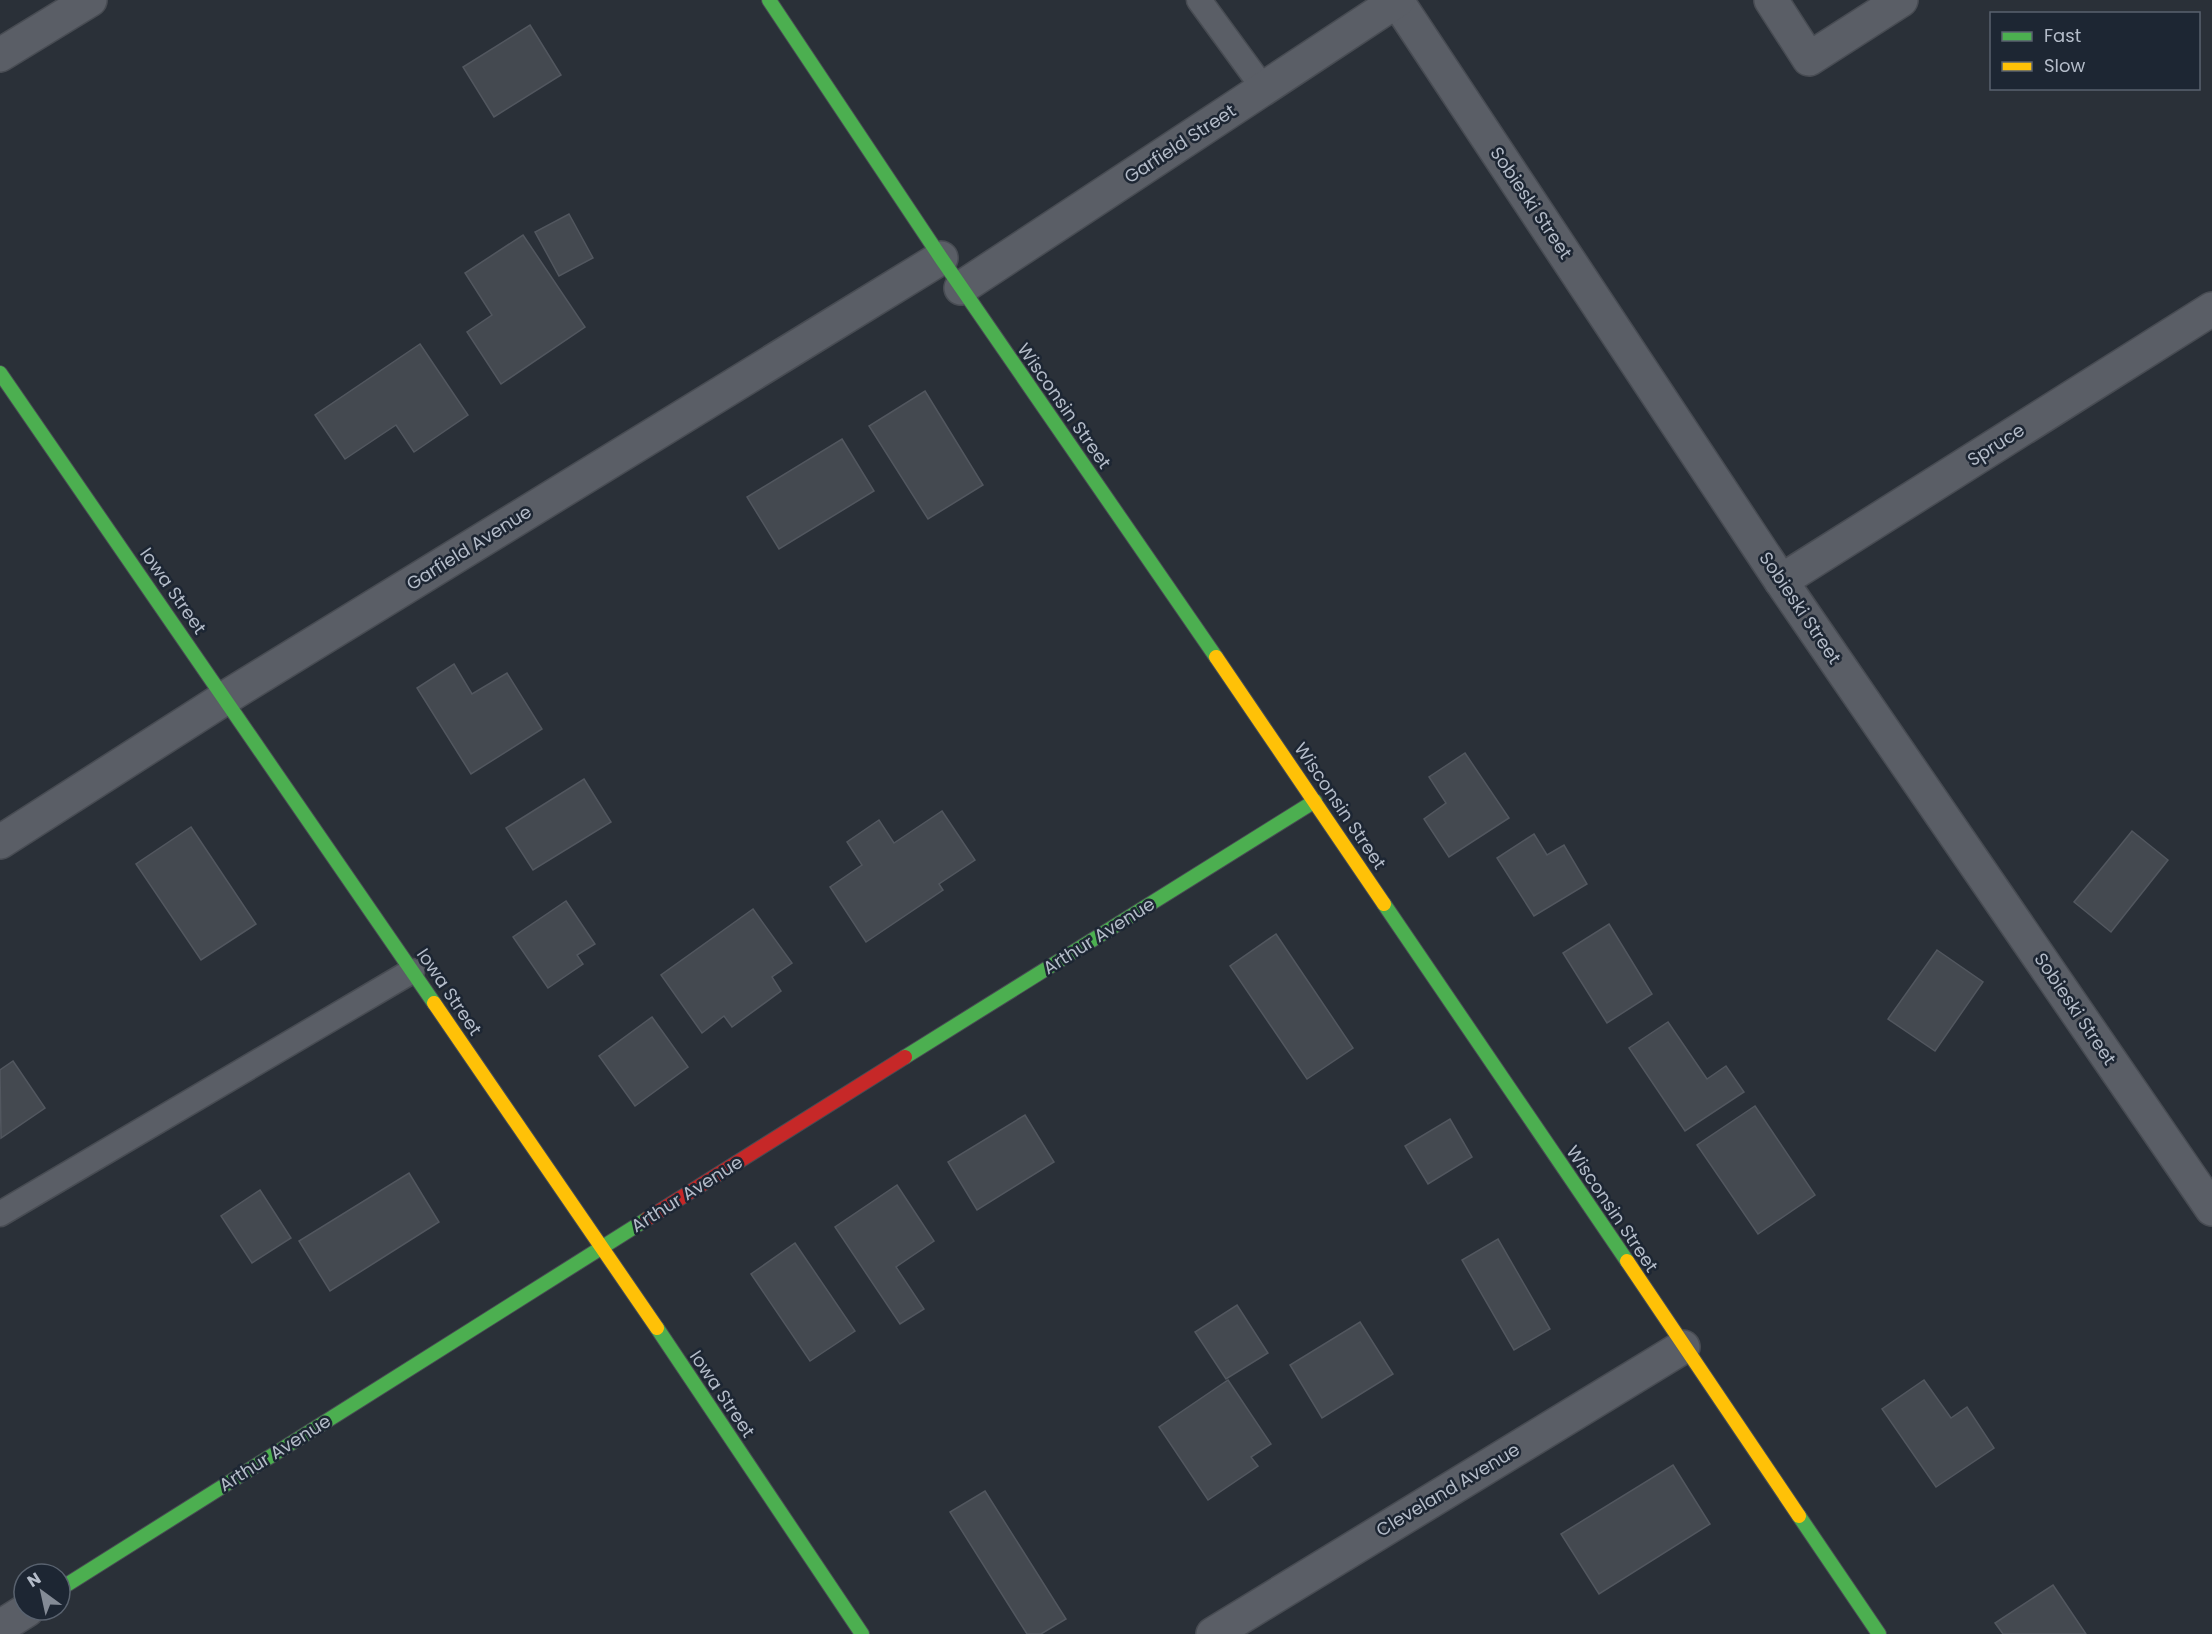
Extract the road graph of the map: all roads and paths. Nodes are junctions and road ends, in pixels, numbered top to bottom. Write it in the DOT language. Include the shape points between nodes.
graph roads {
  1 [pos="90,0"];
  2 [pos="769,0"];
  3 [pos="1199,0"];
  4 [pos="1397,0"];
  5 [pos="1771,0"];
  6 [pos="1901,0"];
  7 [pos="0,55"];
  8 [pos="1264,89"];
  9 [pos="941,258"];
  10 [pos="961,288"];
  11 [pos="2212,309"];
  12 [pos="0,373"];
  13 [pos="1781,580"];
  14 [pos="225,698"];
  15 [pos="1315,801"];
  16 [pos="0,842"];
  17 [pos="412,971"];
  18 [pos="2212,1209"];
  19 [pos="0,1214"];
  20 [pos="602,1247"];
  21 [pos="1683,1347"];
  22 [pos="72,1581"];
  23 [pos="862,1634"];
  24 [pos="1214,1634"];
  25 [pos="1878,1634"];
  1 -- 7 [label="street"];
  2 -- 9 [label="street, Wisconsin Street"];
  3 -- 8 [label="lane"];
  4 -- 8 [label="street, Garfield Street"];
  4 -- 13 [label="street, Sobieski Street"];
  5 -- 6 [label="street" via="1809,59"];
  8 -- 10 [label="street, Garfield Street"];
  9 -- 10 [label="street, Wisconsin Street"];
  9 -- 14 [label="street, Garfield Avenue"];
  10 -- 15 [label="street, Wisconsin Street"];
  11 -- 13 [label="street, Spruce"];
  12 -- 14 [label="street, Iowa Street"];
  13 -- 18 [label="street, Sobieski Street"];
  14 -- 16 [label="street, Garfield Avenue"];
  14 -- 17 [label="street, Iowa Street"];
  15 -- 20 [label="street, Arthur Avenue"];
  15 -- 21 [label="street, Wisconsin Street"];
  17 -- 19 [label="lane"];
  17 -- 20 [label="street, Iowa Street"];
  20 -- 22 [label="street, Arthur Avenue"];
  20 -- 23 [label="street, Iowa Street"];
  21 -- 24 [label="street, Cleveland Avenue"];
  21 -- 25 [label="street, Wisconsin Street"];
}
